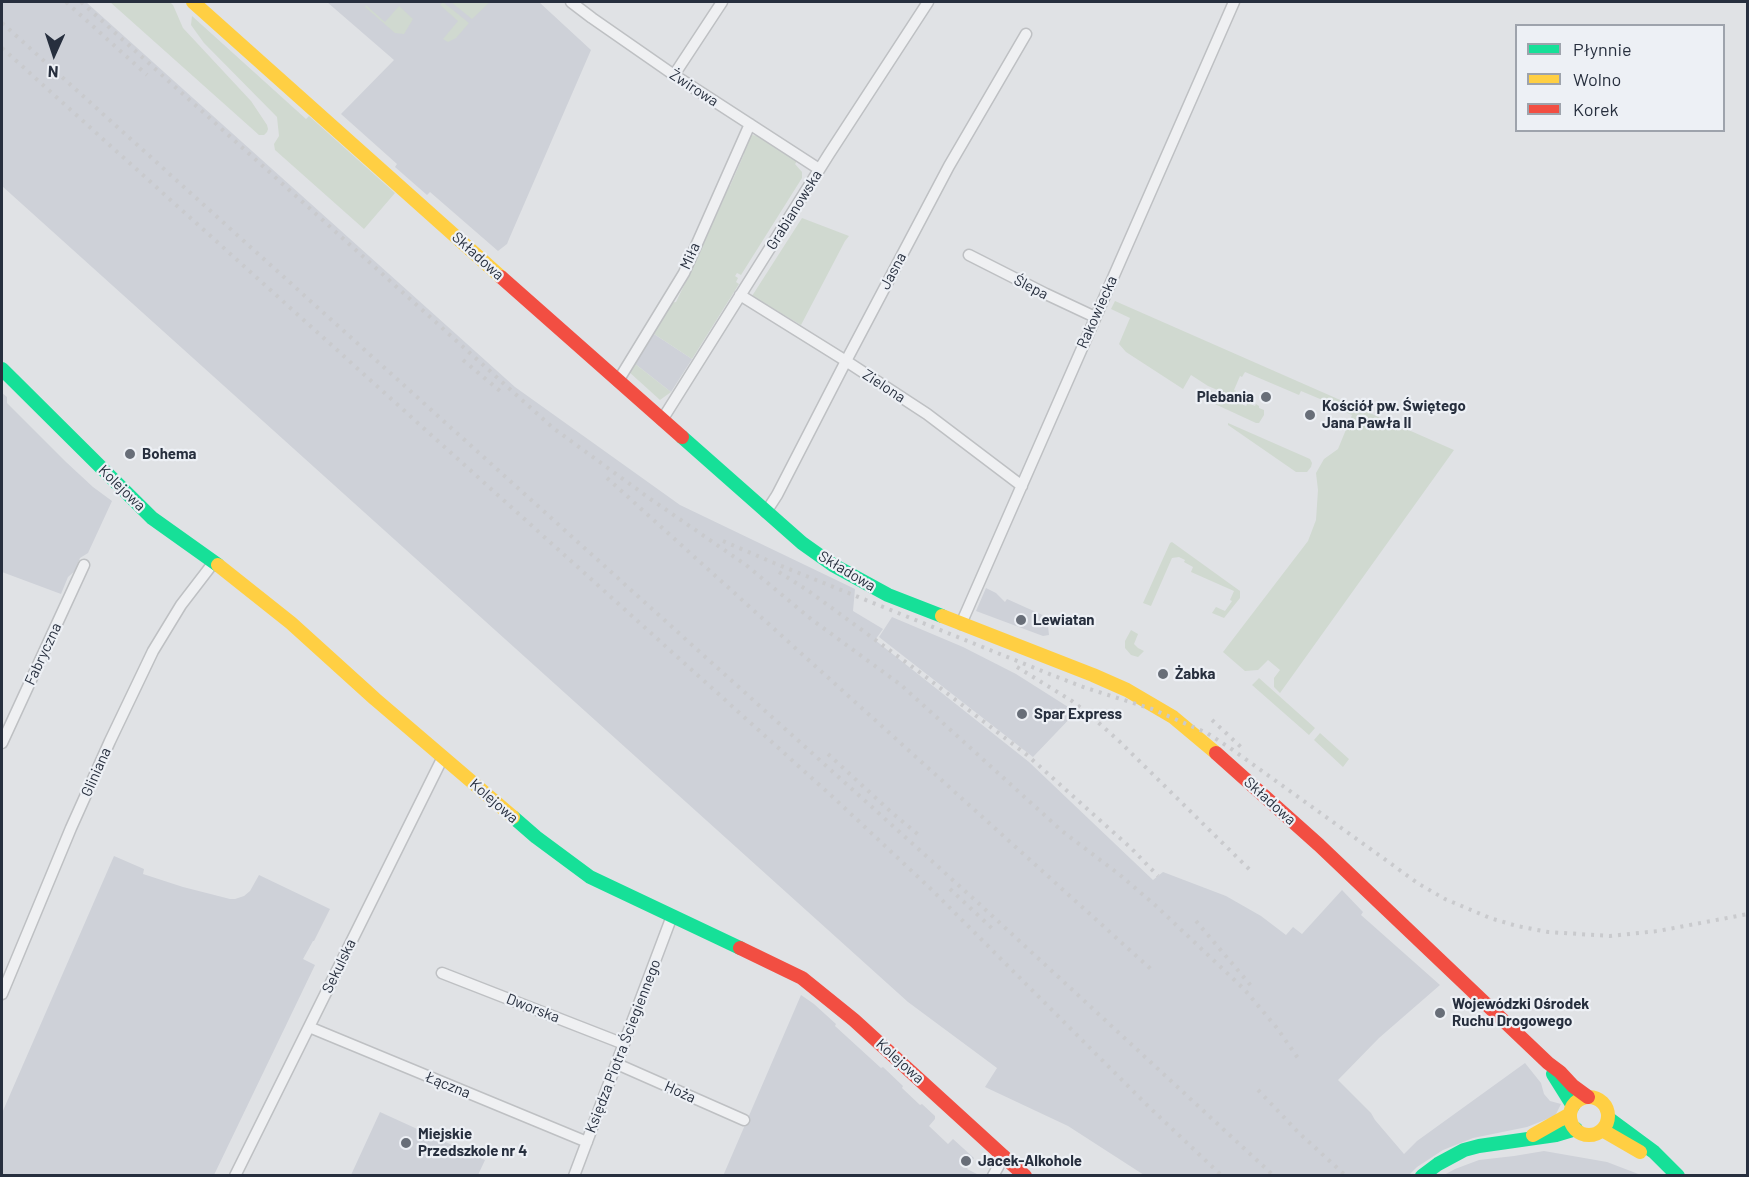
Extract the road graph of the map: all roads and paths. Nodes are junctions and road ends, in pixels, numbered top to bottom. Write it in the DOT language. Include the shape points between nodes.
graph roads {
  1 [pos="193,2"];
  2 [pos="571,2"];
  3 [pos="722,2"];
  4 [pos="928,2"];
  5 [pos="1234,2"];
  6 [pos="1026,34"];
  7 [pos="674,75"];
  8 [pos="750,124"];
  9 [pos="819,169"];
  10 [pos="969,255"];
  11 [pos="740,295"];
  12 [pos="1095,317"];
  13 [pos="846,361"];
  14 [pos="2,369"];
  15 [pos="618,381"];
  16 [pos="662,420"];
  17 [pos="1022,486"];
  18 [pos="766,512"];
  19 [pos="214,562"];
  20 [pos="84,565"];
  21 [pos="961,624"];
  22 [pos="2,743"];
  23 [pos="443,757"];
  24 [pos="672,916"];
  25 [pos="442,973"];
  26 [pos="2,994"];
  27 [pos="309,1027"];
  28 [pos="624,1044"];
  29 [pos="1548,1063"];
  30 [pos="617,1064"];
  31 [pos="1588,1097"];
  32 [pos="1572,1110"];
  33 [pos="744,1120"];
  34 [pos="1605,1124"];
  35 [pos="1576,1129"];
  36 [pos="1528,1138"];
  37 [pos="587,1142"];
  38 [pos="1004,1156"];
  39 [pos="1676,1174"];
  40 [pos="235,1176"];
  41 [pos="574,1176"];
  42 [pos="993,1176"];
  43 [pos="1025,1176"];
  44 [pos="1422,1176"];
  1 -- 15 [label="main road, Składowa"];
  2 -- 7 [label="street, Żwirowa"];
  3 -- 7 [label="street"];
  4 -- 9 [label="street, Grabianowska"];
  5 -- 12 [label="street, Rakowiecka"];
  6 -- 13 [label="street, Jasna" via="949,166"];
  7 -- 8 [label="street, Żwirowa"];
  8 -- 9 [label="street, Żwirowa"];
  8 -- 15 [label="street, Miła" via="684,273"];
  9 -- 11 [label="street, Grabianowska"];
  10 -- 12 [label="street, Ślepa"];
  11 -- 13 [label="street, Zielona"];
  11 -- 16 [label="street, Grabianowska"];
  12 -- 17 [label="street, Rakowiecka"];
  13 -- 17 [label="street, Zielona" via="927,414"];
  13 -- 18 [label="street, Jasna"];
  14 -- 19 [label="main road, Kolejowa" via="152,518"];
  15 -- 16 [label="main road, Składowa"];
  16 -- 18 [label="main road, Składowa"];
  17 -- 21 [label="street, Rakowiecka"];
  18 -- 21 [label="main road, Składowa" via="802,543 860,581"];
  19 -- 23 [label="main road, Kolejowa" via="291,623"];
  19 -- 26 [label="street, Gliniana" via="153,651 71,828"];
  20 -- 22 [label="street, Fabryczna"];
  21 -- 29 [label="main road, Składowa" via="1093,675 1173,717 1319,845"];
  23 -- 24 [label="main road, Kolejowa" via="536,837 591,877"];
  23 -- 27 [label="street, Sekulska"];
  24 -- 28 [label="street, Księdza Piotra Ściegiennego"];
  24 -- 38 [label="main road, Kolejowa" via="802,978"];
  25 -- 28 [label="street, Dworska"];
  27 -- 37 [label="street, Łączna"];
  27 -- 40 [label="street, Sekulska"];
  28 -- 30 [label="street, Księdza Piotra Ściegiennego"];
  29 -- 31 [label="main road, Składowa"];
  29 -- 32 [label="main road, Składowa"];
  30 -- 33 [label="street, Hoża"];
  30 -- 37 [label="street, Księdza Piotra Ściegiennego"];
  31 -- 32 [label="main road" via="1579,1100"];
  31 -- 34 [label="main road" via="1602,1101 1607,1109"];
  32 -- 35 [label="main road" via="1572,1125"];
  32 -- 36 [label="main road"];
  34 -- 35 [label="main road" via="1591,1135"];
  34 -- 39 [label="main road" via="1654,1152"];
  35 -- 36 [label="main road"];
  36 -- 44 [label="main road" via="1464,1150"];
  37 -- 41 [label="street, Księdza Piotra Ściegiennego"];
  38 -- 42 [label="street"];
  38 -- 43 [label="main road, Kolejowa"];
}
